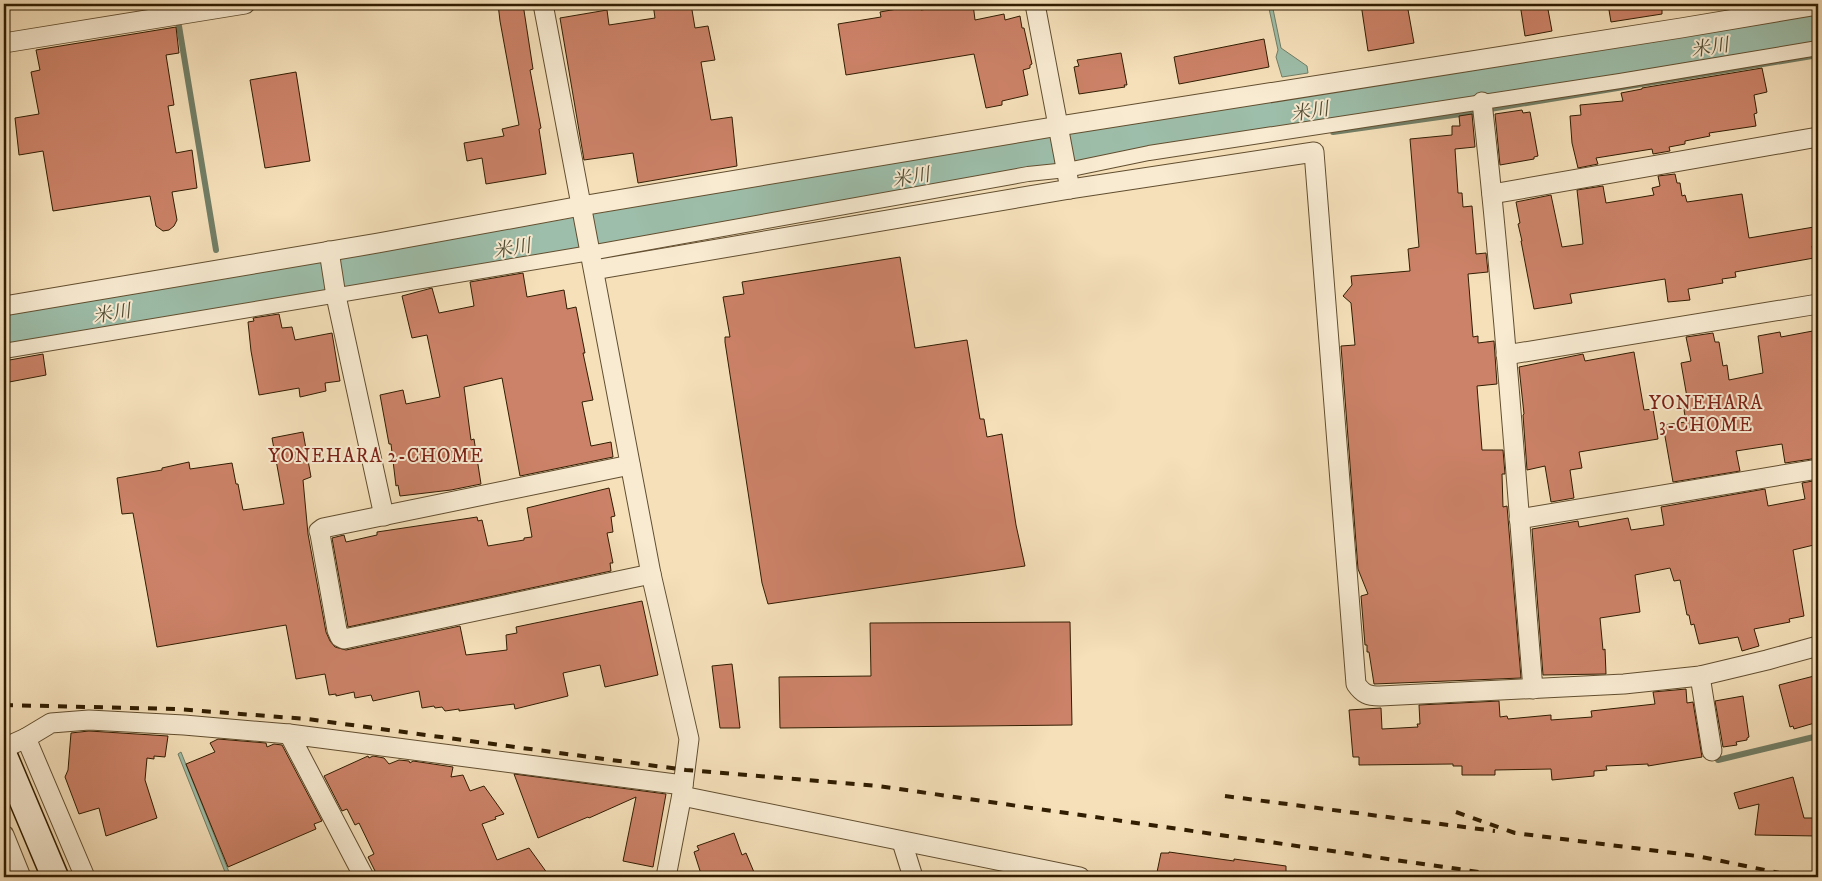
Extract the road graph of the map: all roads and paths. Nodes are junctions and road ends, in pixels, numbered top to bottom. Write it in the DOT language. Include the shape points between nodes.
graph roads {
  1 [pos="244,4"];
  2 [pos="543,4"];
  3 [pos="1035,4"];
  4 [pos="1818,5"];
  5 [pos="4,43"];
  6 [pos="1818,48"];
  7 [pos="1482,102"];
  8 [pos="1059,129"];
  9 [pos="1818,137"];
  10 [pos="1069,179"];
  11 [pos="1492,194"];
  12 [pos="582,213"];
  13 [pos="330,256"];
  14 [pos="591,258"];
  15 [pos="336,294"];
  16 [pos="1818,304"];
  17 [pos="4,306"];
  18 [pos="4,351"];
  19 [pos="1506,356"];
  20 [pos="630,465"];
  21 [pos="1818,469"];
  22 [pos="384,516"];
  23 [pos="1519,519"];
  24 [pos="651,574"];
  25 [pos="1818,646"];
  26 [pos="1700,676"];
  27 [pos="1533,689"];
  28 [pos="289,734"];
  29 [pos="26,738"];
  30 [pos="4,748"];
  31 [pos="1712,751"];
  32 [pos="4,756"];
  33 [pos="683,791"];
  34 [pos="902,842"];
  35 [pos="5,844"];
  36 [pos="54,876"];
  37 [pos="21,877"];
  38 [pos="85,877"];
  39 [pos="364,877"];
  40 [pos="666,877"];
  41 [pos="914,877"];
  42 [pos="1080,877"];
  1 -- 5 [label="street"];
  2 -- 12 [label="street"];
  3 -- 8 [label="street"];
  4 -- 8 [label="street"];
  6 -- 7 [label="street"];
  7 -- 10 [label="street" via="1149,153"];
  7 -- 11 [label="street"];
  8 -- 10 [label="street"];
  8 -- 12 [label="street"];
  9 -- 11 [label="street"];
  10 -- 14 [label="street"];
  10 -- 27 [label="street" via="1314,152 1356,684 1369,696"];
  11 -- 19 [label="street"];
  12 -- 13 [label="street"];
  12 -- 14 [label="street"];
  13 -- 15 [label="street"];
  13 -- 17 [label="street"];
  14 -- 15 [label="street"];
  14 -- 20 [label="street"];
  15 -- 18 [label="street"];
  15 -- 22 [label="street"];
  16 -- 19 [label="street"];
  19 -- 23 [label="street"];
  20 -- 22 [label="street"];
  20 -- 24 [label="street"];
  21 -- 23 [label="street"];
  22 -- 24 [label="street" via="319,531 337,630 344,639"];
  23 -- 27 [label="street"];
  24 -- 33 [label="street" via="689,739"];
  25 -- 26 [label="street"];
  26 -- 27 [label="street"];
  26 -- 31 [label="street"];
  28 -- 29 [label="street" via="89,720 52,723"];
  28 -- 33 [label="street"];
  28 -- 39 [label="street"];
  29 -- 30 [label="street"];
  29 -- 38 [label="street"];
  32 -- 36 [label="main road"];
  33 -- 34 [label="street"];
  33 -- 40 [label="street"];
  34 -- 41 [label="street"];
  34 -- 42 [label="street"];
  35 -- 37 [label="street"];
}
